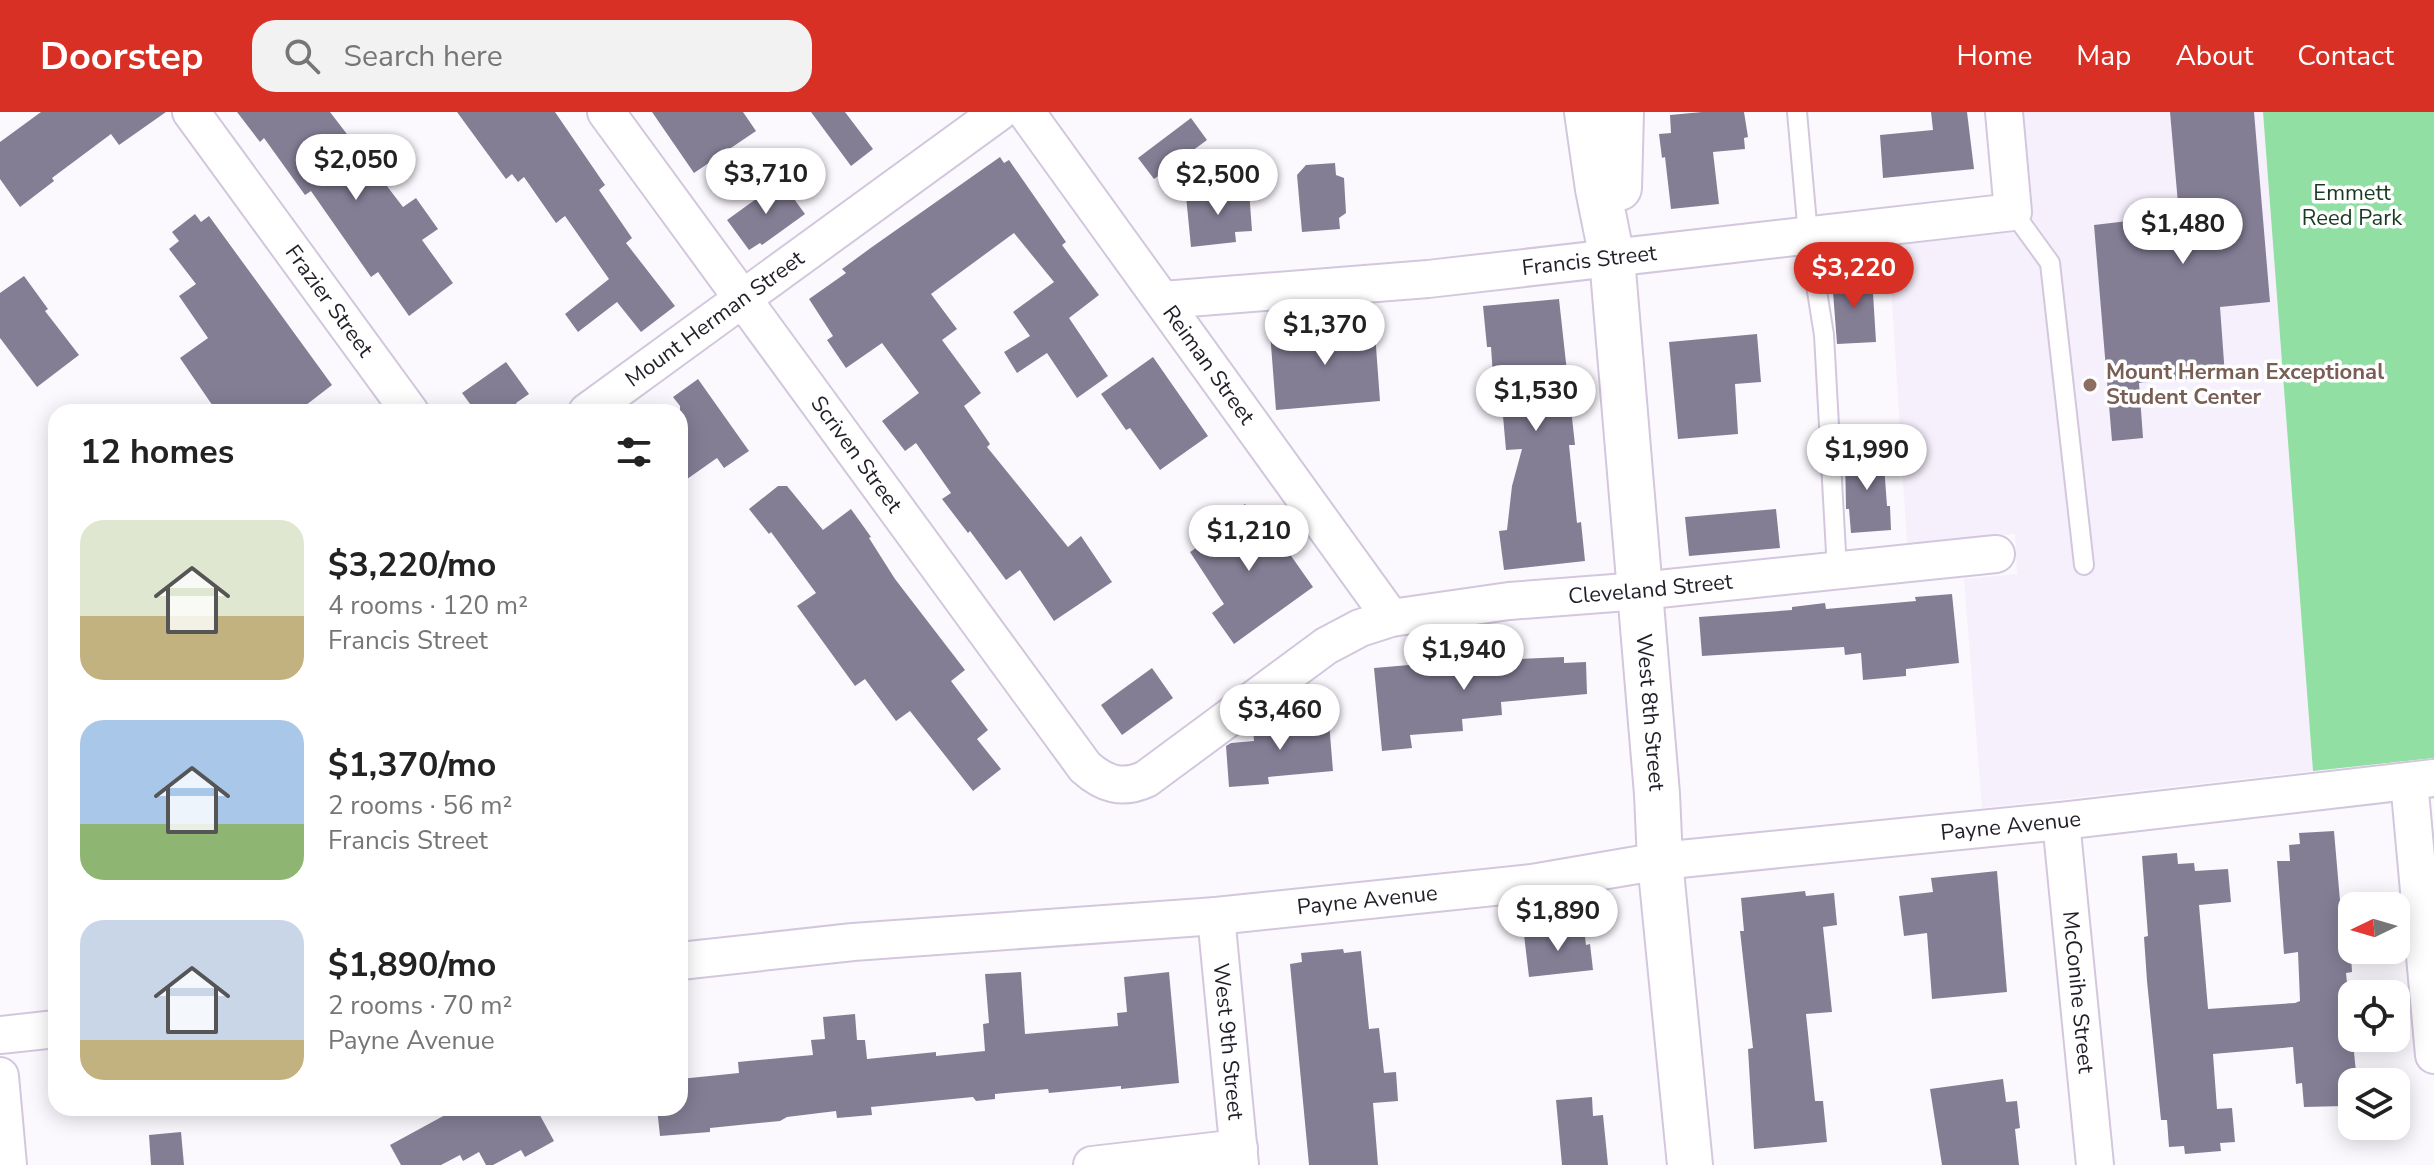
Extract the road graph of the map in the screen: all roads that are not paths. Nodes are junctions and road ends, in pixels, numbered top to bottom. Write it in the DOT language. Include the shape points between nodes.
graph roads {
  1 [pos="191,112"];
  2 [pos="606,112"];
  3 [pos="999,112"];
  4 [pos="1026,112"];
  5 [pos="1587,112"];
  6 [pos="1621,112"];
  7 [pos="1797,112"];
  8 [pos="2004,112"];
  9 [pos="2013,212"];
  10 [pos="1808,235"];
  11 [pos="1612,258"];
  12 [pos="742,298"];
  13 [pos="1163,300"];
  14 [pos="404,404"];
  15 [pos="598,404"];
  16 [pos="1996,554"];
  17 [pos="2084,565"];
  18 [pos="1837,571"];
  19 [pos="1640,591"];
  20 [pos="1391,618"];
  21 [pos="2422,779"];
  22 [pos="1116,785"];
  23 [pos="2061,821"];
  24 [pos="1660,861"];
  25 [pos="1216,916"];
  26 [pos="688,960"];
  27 [pos="48,1030"];
  28 [pos="0,1035"];
  29 [pos="2434,1055"];
  30 [pos="0,1076"];
  31 [pos="1240,1157"];
  32 [pos="8,1165"];
  33 [pos="1092,1165"];
  34 [pos="1690,1165"];
  35 [pos="2095,1165"];
  1 -- 14 [label="street, Frazier Street"];
  2 -- 12 [label="street, Scriven Street"];
  3 -- 12 [label="street, Mount Herman Street"];
  4 -- 13 [label="street, Reiman Street"];
  5 -- 11 [label="street, West 8th Street"];
  6 -- 11 [label="street, West 8th Street"];
  7 -- 10 [label="lane"];
  8 -- 9 [label="street"];
  9 -- 10 [label="street, Francis Street"];
  9 -- 17 [label="lane" via="2050,263"];
  10 -- 11 [label="street, Francis Street"];
  10 -- 18 [label="lane" via="1824,335"];
  11 -- 13 [label="street, Francis Street"];
  11 -- 19 [label="street, West 8th Street"];
  12 -- 15 [label="street, Mount Herman Street"];
  12 -- 22 [label="street, Scriven Street" via="1085,767"];
  13 -- 20 [label="street, Reiman Street"];
  16 -- 18 [label="street, Cleveland Street"];
  18 -- 19 [label="street, Cleveland Street"];
  19 -- 20 [label="street, Cleveland Street" via="1509,601"];
  19 -- 24 [label="street, West 8th Street"];
  20 -- 22 [label="street, Cleveland Street" via="1326,646 1146,779"];
  21 -- 23 [label="street, Payne Avenue"];
  21 -- 29 [label="street"];
  23 -- 24 [label="street, Payne Avenue"];
  23 -- 35 [label="street, McConihe Street"];
  24 -- 25 [label="street, Payne Avenue" via="1532,883"];
  24 -- 34 [label="street, West 8th Street"];
  25 -- 26 [label="street, Payne Avenue" via="853,942"];
  25 -- 31 [label="street, West 9th Street"];
  27 -- 28 [label="street"];
  30 -- 32 [label="street"];
  31 -- 33 [label="street"];
}
